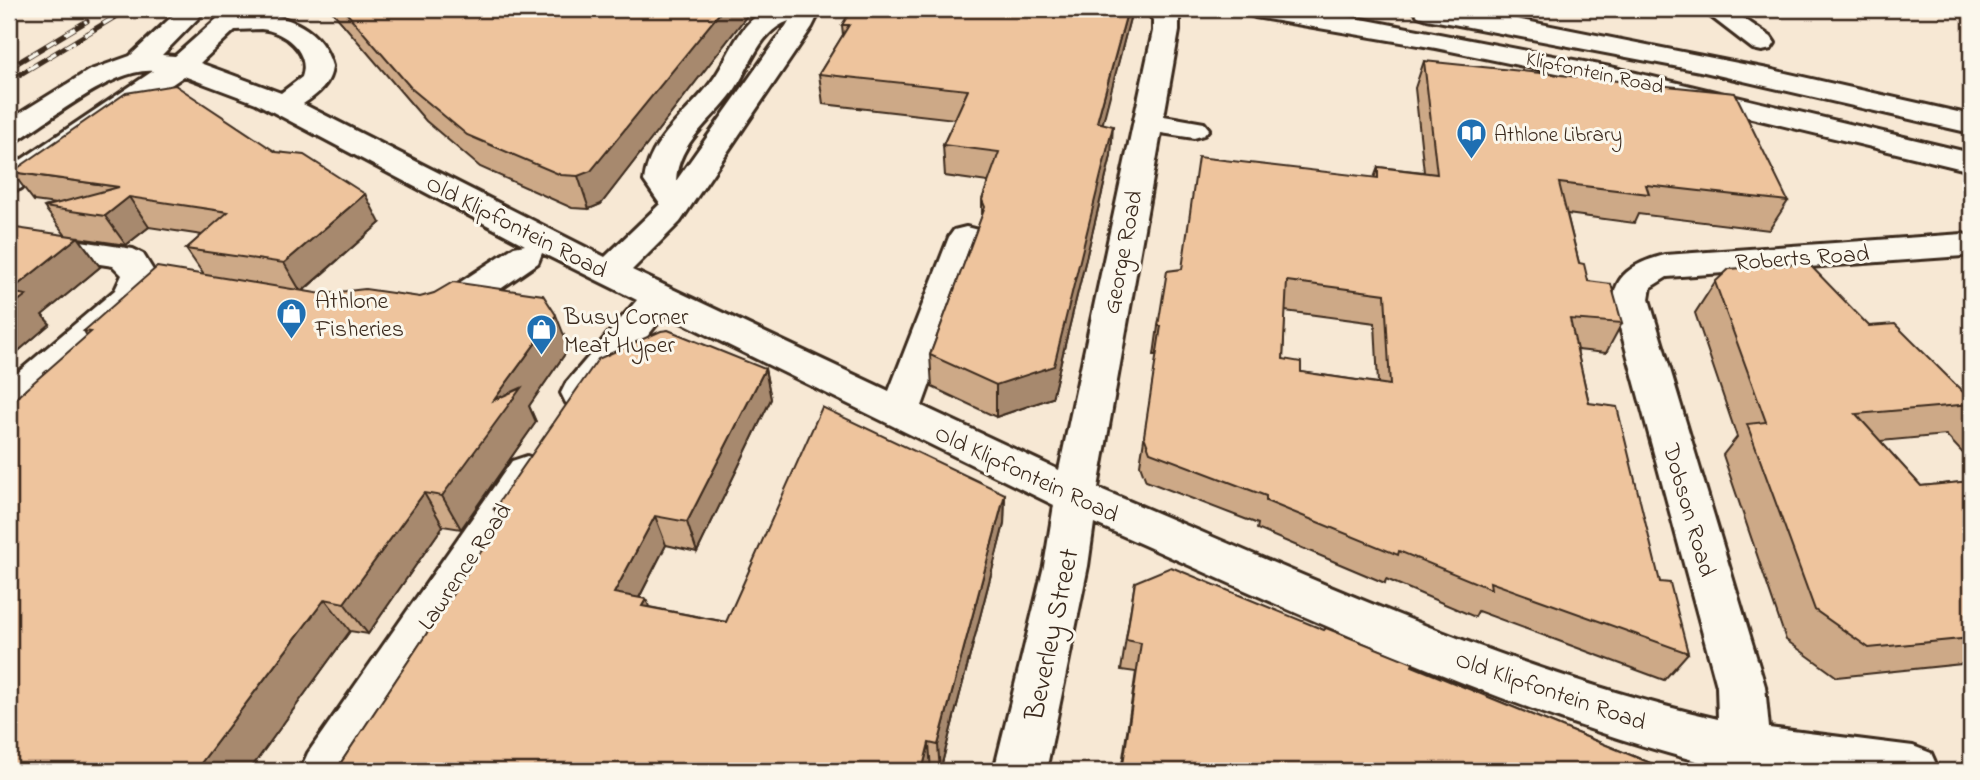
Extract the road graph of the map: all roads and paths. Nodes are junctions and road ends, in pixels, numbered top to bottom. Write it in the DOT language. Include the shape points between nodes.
graph roads {
  1 [pos="194,9"];
  2 [pos="808,9"];
  3 [pos="1158,9"];
  4 [pos="1255,9"];
  5 [pos="1411,9"];
  6 [pos="1714,9"];
  7 [pos="237,15"];
  8 [pos="1762,43"];
  9 [pos="140,62"];
  10 [pos="181,65"];
  11 [pos="722,88"];
  12 [pos="755,90"];
  13 [pos="281,105"];
  14 [pos="1148,123"];
  15 [pos="1971,124"];
  16 [pos="1194,129"];
  17 [pos="9,133"];
  18 [pos="1971,162"];
  19 [pos="9,182"];
  20 [pos="677,202"];
  21 [pos="966,237"];
  22 [pos="9,240"];
  23 [pos="1963,245"];
  24 [pos="526,255"];
  25 [pos="609,273"];
  26 [pos="1642,275"];
  27 [pos="659,297"];
  28 [pos="410,312"];
  29 [pos="9,401"];
  30 [pos="900,414"];
  31 [pos="1076,497"];
  32 [pos="1748,760"];
  33 [pos="326,771"];
  34 [pos="1020,771"];
  35 [pos="1913,771"];
  1 -- 9 [label="main road"];
  2 -- 11 [label="main road" via="775,17 761,26"];
  2 -- 12 [label="main road"];
  3 -- 14 [label="main road, George Road" via="1166,19 1166,31"];
  4 -- 18 [label="main road, Klipfontein Road" via="1557,63"];
  5 -- 15 [label="main road, Klipfontein Road" via="1795,81"];
  6 -- 8 [label="main road"];
  7 -- 10 [label="main road"];
  7 -- 13 [label="main road" via="288,27 307,42 318,64 313,82"];
  9 -- 10 [label="main road, Old Klipfontein Road"];
  9 -- 17 [label="main road" via="97,77"];
  10 -- 13 [label="main road, Old Klipfontein Road"];
  10 -- 19 [label="main road"];
  11 -- 12 [label="main road"];
  11 -- 20 [label="main road" via="690,120 664,164 659,179 662,189"];
  12 -- 20 [label="main road"];
  13 -- 25 [label="main road, Old Klipfontein Road"];
  14 -- 16 [label="main road"];
  14 -- 31 [label="main road, George Road"];
  20 -- 25 [label="main road"];
  21 -- 30 [label="main road"];
  22 -- 29 [label="main road" via="121,257 136,267 137,281 128,298"];
  23 -- 26 [label="main road, Roberts Road" via="1665,266"];
  24 -- 28 [label="main road" via="436,316"];
  25 -- 27 [label="main road, Old Klipfontein Road"];
  26 -- 32 [label="main road, Dobson Road" via="1632,290 1633,309 1741,686"];
  27 -- 30 [label="main road, Old Klipfontein Road"];
  27 -- 33 [label="main road, Lawrence Road" via="606,359 556,429"];
  30 -- 31 [label="main road, Old Klipfontein Road"];
  31 -- 32 [label="main road, Old Klipfontein Road" via="1406,638 1543,691"];
  31 -- 34 [label="main road, Beverley Street" via="1066,566"];
  32 -- 35 [label="main road, Old Klipfontein Road"];
}
